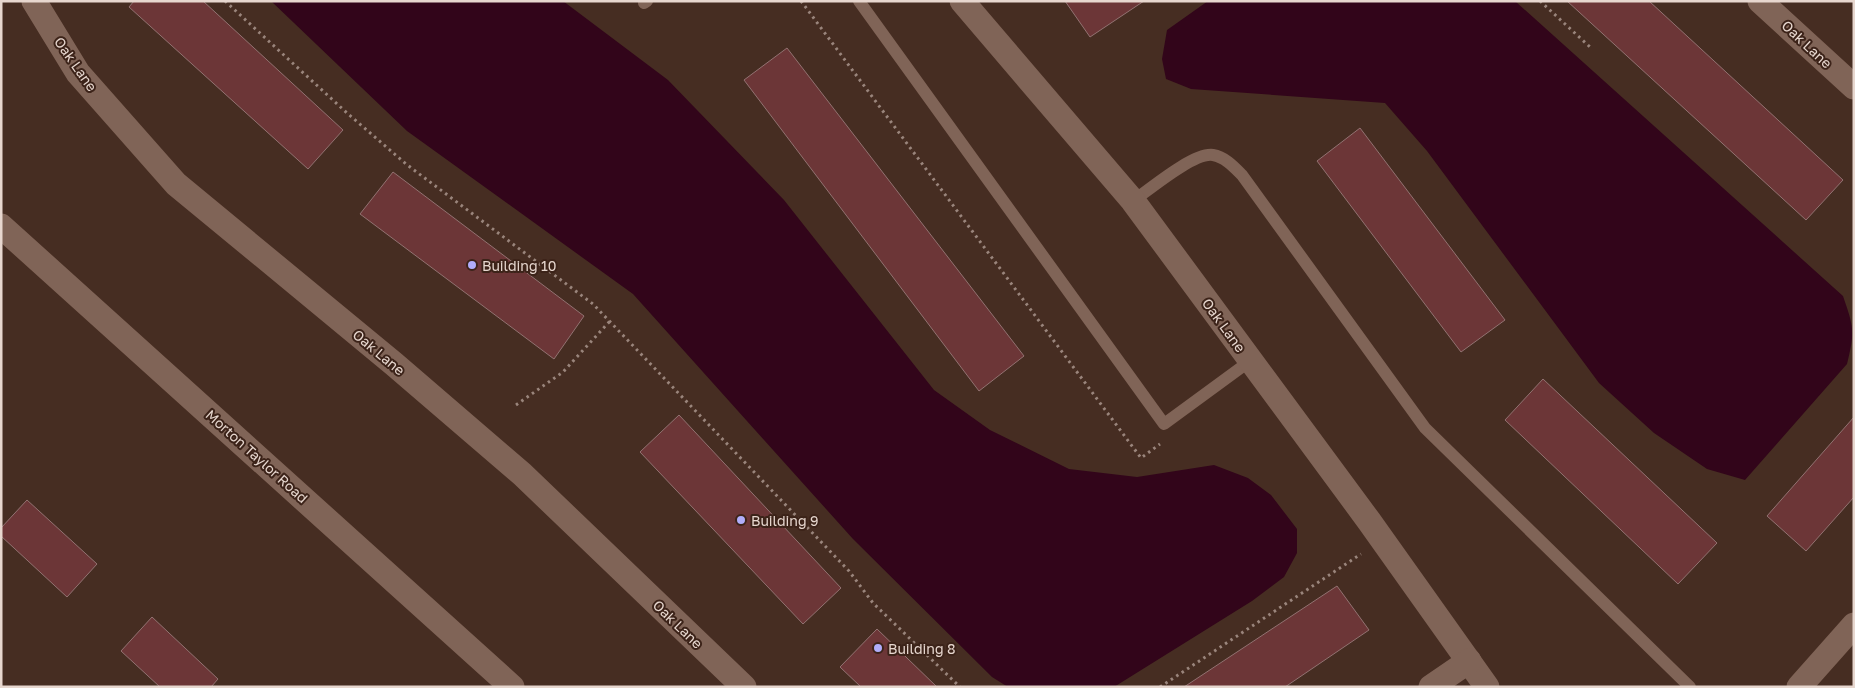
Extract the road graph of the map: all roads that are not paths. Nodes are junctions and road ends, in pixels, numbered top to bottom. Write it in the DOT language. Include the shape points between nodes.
graph roads {
  1 [pos="34,1"];
  2 [pos="859,1"];
  3 [pos="962,1"];
  4 [pos="1760,1"];
  5 [pos="1854,88"];
  6 [pos="1133,201"];
  7 [pos="1,226"];
  8 [pos="1250,361"];
  9 [pos="1854,625"];
  10 [pos="1469,661"];
  11 [pos="512,687"];
  12 [pos="744,687"];
  13 [pos="1431,687"];
  14 [pos="1487,687"];
  15 [pos="1690,687"];
  16 [pos="1799,687"];
  1 -- 12 [label="street, Oak Lane" via="78,73 176,184 522,474"];
  2 -- 8 [label="lane" via="1164,424"];
  3 -- 6 [label="street, Oak Lane"];
  4 -- 5 [label="street, Oak Lane"];
  6 -- 8 [label="street, Oak Lane"];
  6 -- 15 [label="lane" via="1201,156 1214,155 1233,165 1425,428"];
  7 -- 11 [label="street, Morton Taylor Road"];
  8 -- 10 [label="street, Oak Lane"];
  9 -- 16 [label="street"];
  10 -- 13 [label="street"];
  10 -- 14 [label="street, Oak Lane"];
}
